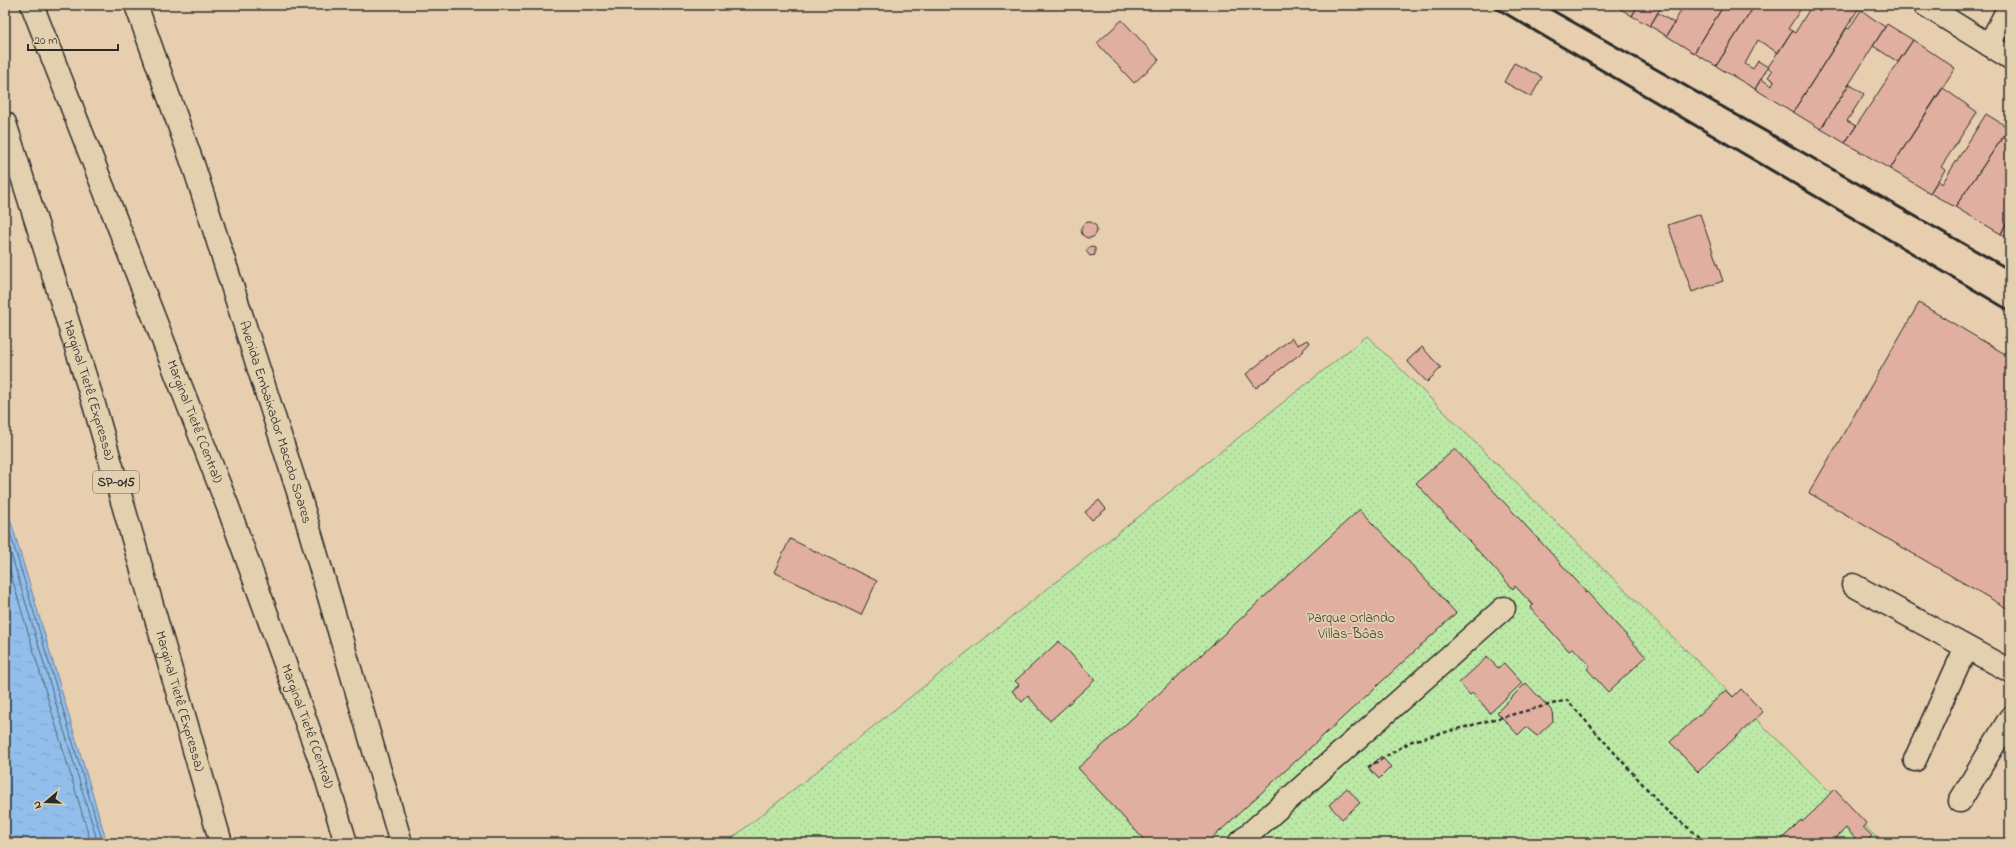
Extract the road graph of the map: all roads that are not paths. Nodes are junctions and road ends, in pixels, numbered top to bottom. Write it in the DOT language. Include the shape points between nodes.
graph roads {
  1 [pos="32,5"];
  2 [pos="136,5"];
  3 [pos="1925,5"];
  4 [pos="2010,5"];
  5 [pos="1989,45"];
  6 [pos="2010,58"];
  7 [pos="5,124"];
  8 [pos="1853,585"];
  9 [pos="1504,608"];
  10 [pos="1966,647"];
  11 [pos="2010,671"];
  12 [pos="2010,718"];
  13 [pos="1915,760"];
  14 [pos="1960,801"];
  15 [pos="221,843"];
  16 [pos="346,843"];
  17 [pos="401,843"];
  18 [pos="1239,843"];
  1 -- 16 [label="main road, Marginal Tietê (Central)" via="228,507 325,774"];
  2 -- 17 [label="main road, Avenida Embaixador Macedo Soares" via="195,170 301,501"];
  3 -- 5 [label="main road"];
  4 -- 5 [label="main road"];
  5 -- 6 [label="main road"];
  7 -- 15 [label="main road, Marginal Tietê (Expressa) / SP-015" via="93,401"];
  8 -- 10 [label="main road"];
  9 -- 18 [label="main road"];
  10 -- 11 [label="main road"];
  10 -- 13 [label="main road"];
  12 -- 14 [label="main road"];
}
